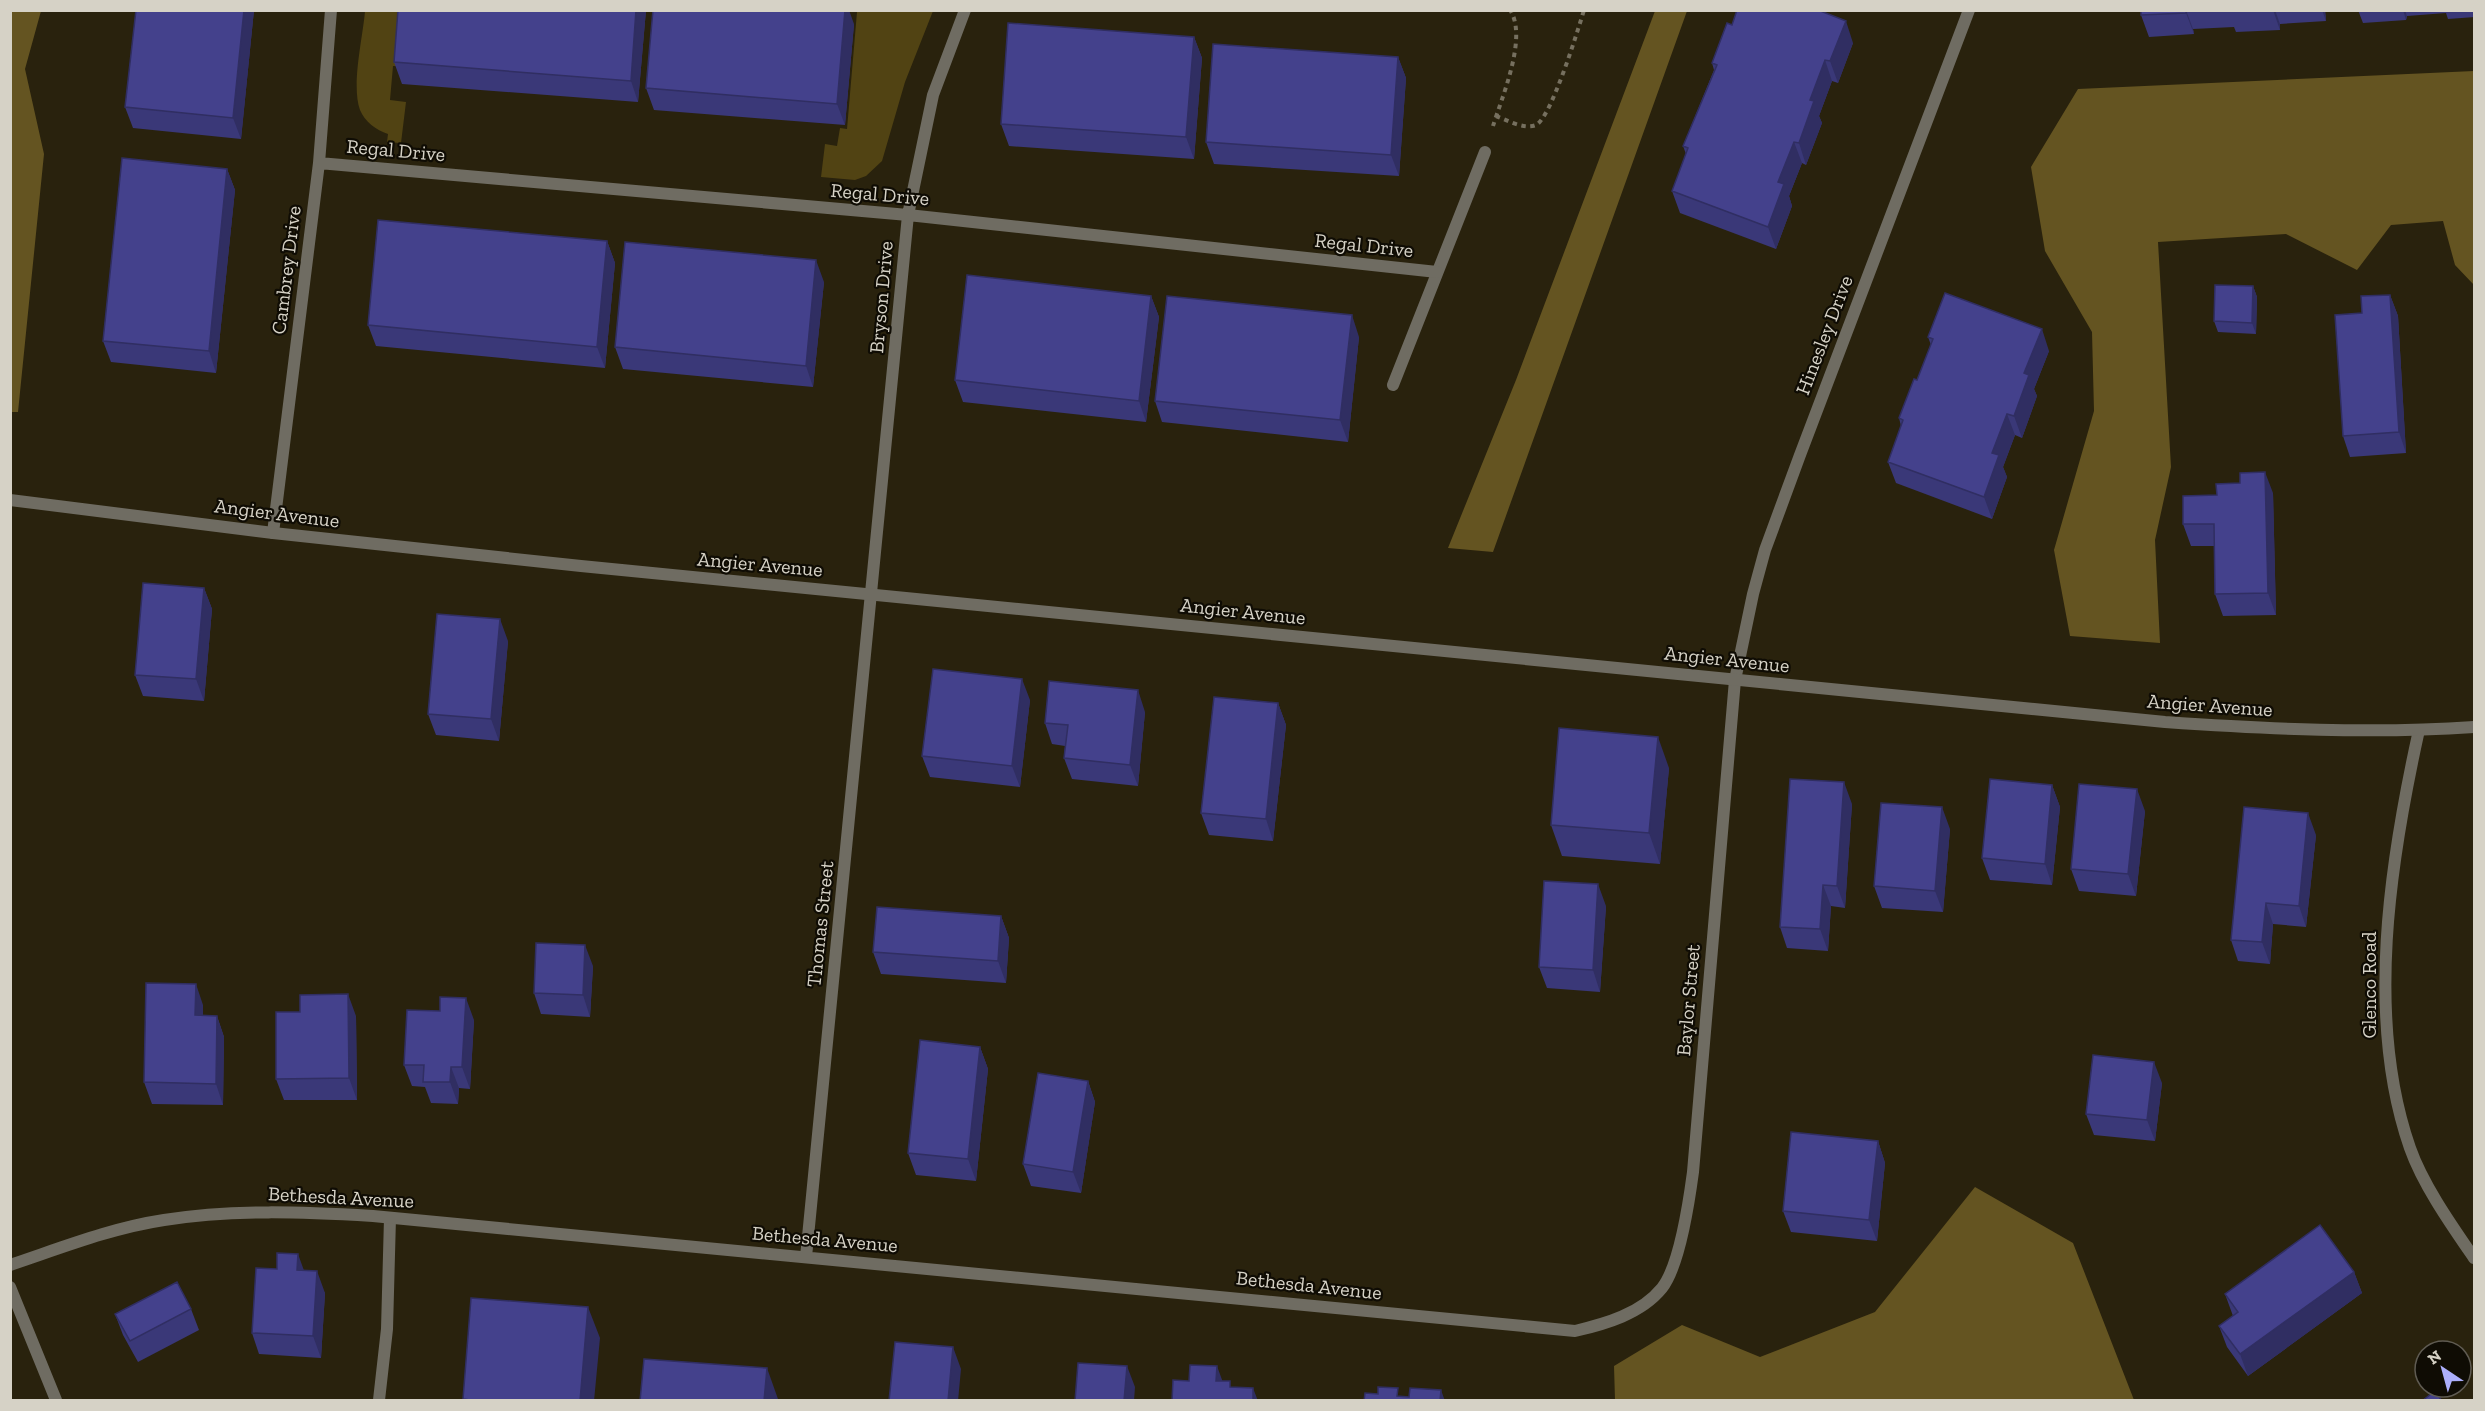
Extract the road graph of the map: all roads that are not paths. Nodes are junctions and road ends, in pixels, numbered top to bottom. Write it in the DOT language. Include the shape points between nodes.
graph roads {
  1 [pos="331,10"];
  2 [pos="965,10"];
  3 [pos="1969,10"];
  4 [pos="1485,152"];
  5 [pos="319,163"];
  6 [pos="908,215"];
  7 [pos="1437,272"];
  8 [pos="1392,385"];
  9 [pos="10,500"];
  10 [pos="273,533"];
  11 [pos="872,594"];
  12 [pos="1735,680"];
  13 [pos="2475,727"];
  14 [pos="2419,730"];
  15 [pos="390,1218"];
  16 [pos="806,1257"];
  17 [pos="2475,1258"];
  18 [pos="10,1265"];
  19 [pos="10,1287"];
  20 [pos="1638,1308"];
  21 [pos="56,1401"];
  22 [pos="379,1401"];
  1 -- 5 [label="street, Cambrey Drive"];
  2 -- 6 [label="street, Bryson Drive" via="933,94"];
  3 -- 12 [label="street, Hinesley Drive" via="1765,550"];
  4 -- 7 [label="street"];
  5 -- 6 [label="street, Regal Drive"];
  5 -- 10 [label="street, Cambrey Drive"];
  6 -- 7 [label="street, Regal Drive"];
  6 -- 11 [label="street, Bryson Drive"];
  7 -- 8 [label="street"];
  9 -- 10 [label="street, Angier Avenue"];
  10 -- 11 [label="street, Angier Avenue"];
  11 -- 12 [label="street, Angier Avenue"];
  11 -- 16 [label="street, Thomas Street"];
  12 -- 14 [label="street, Angier Avenue" via="2165,722 2284,730"];
  12 -- 20 [label="street, Baylor Street" via="1688,1214 1676,1258 1662,1288"];
  13 -- 14 [label="street, Angier Avenue"];
  14 -- 17 [label="street, Glenco Road" via="2390,911 2384,999 2388,1052 2410,1150"];
  15 -- 16 [label="street, Bethesda Avenue"];
  15 -- 18 [label="street, Bethesda Avenue" via="242,1211 163,1220 101,1235"];
  15 -- 22 [label="street" via="387,1329"];
  16 -- 20 [label="street, Bethesda Avenue" via="1575,1331 1604,1324"];
  19 -- 21 [label="street"];
}
